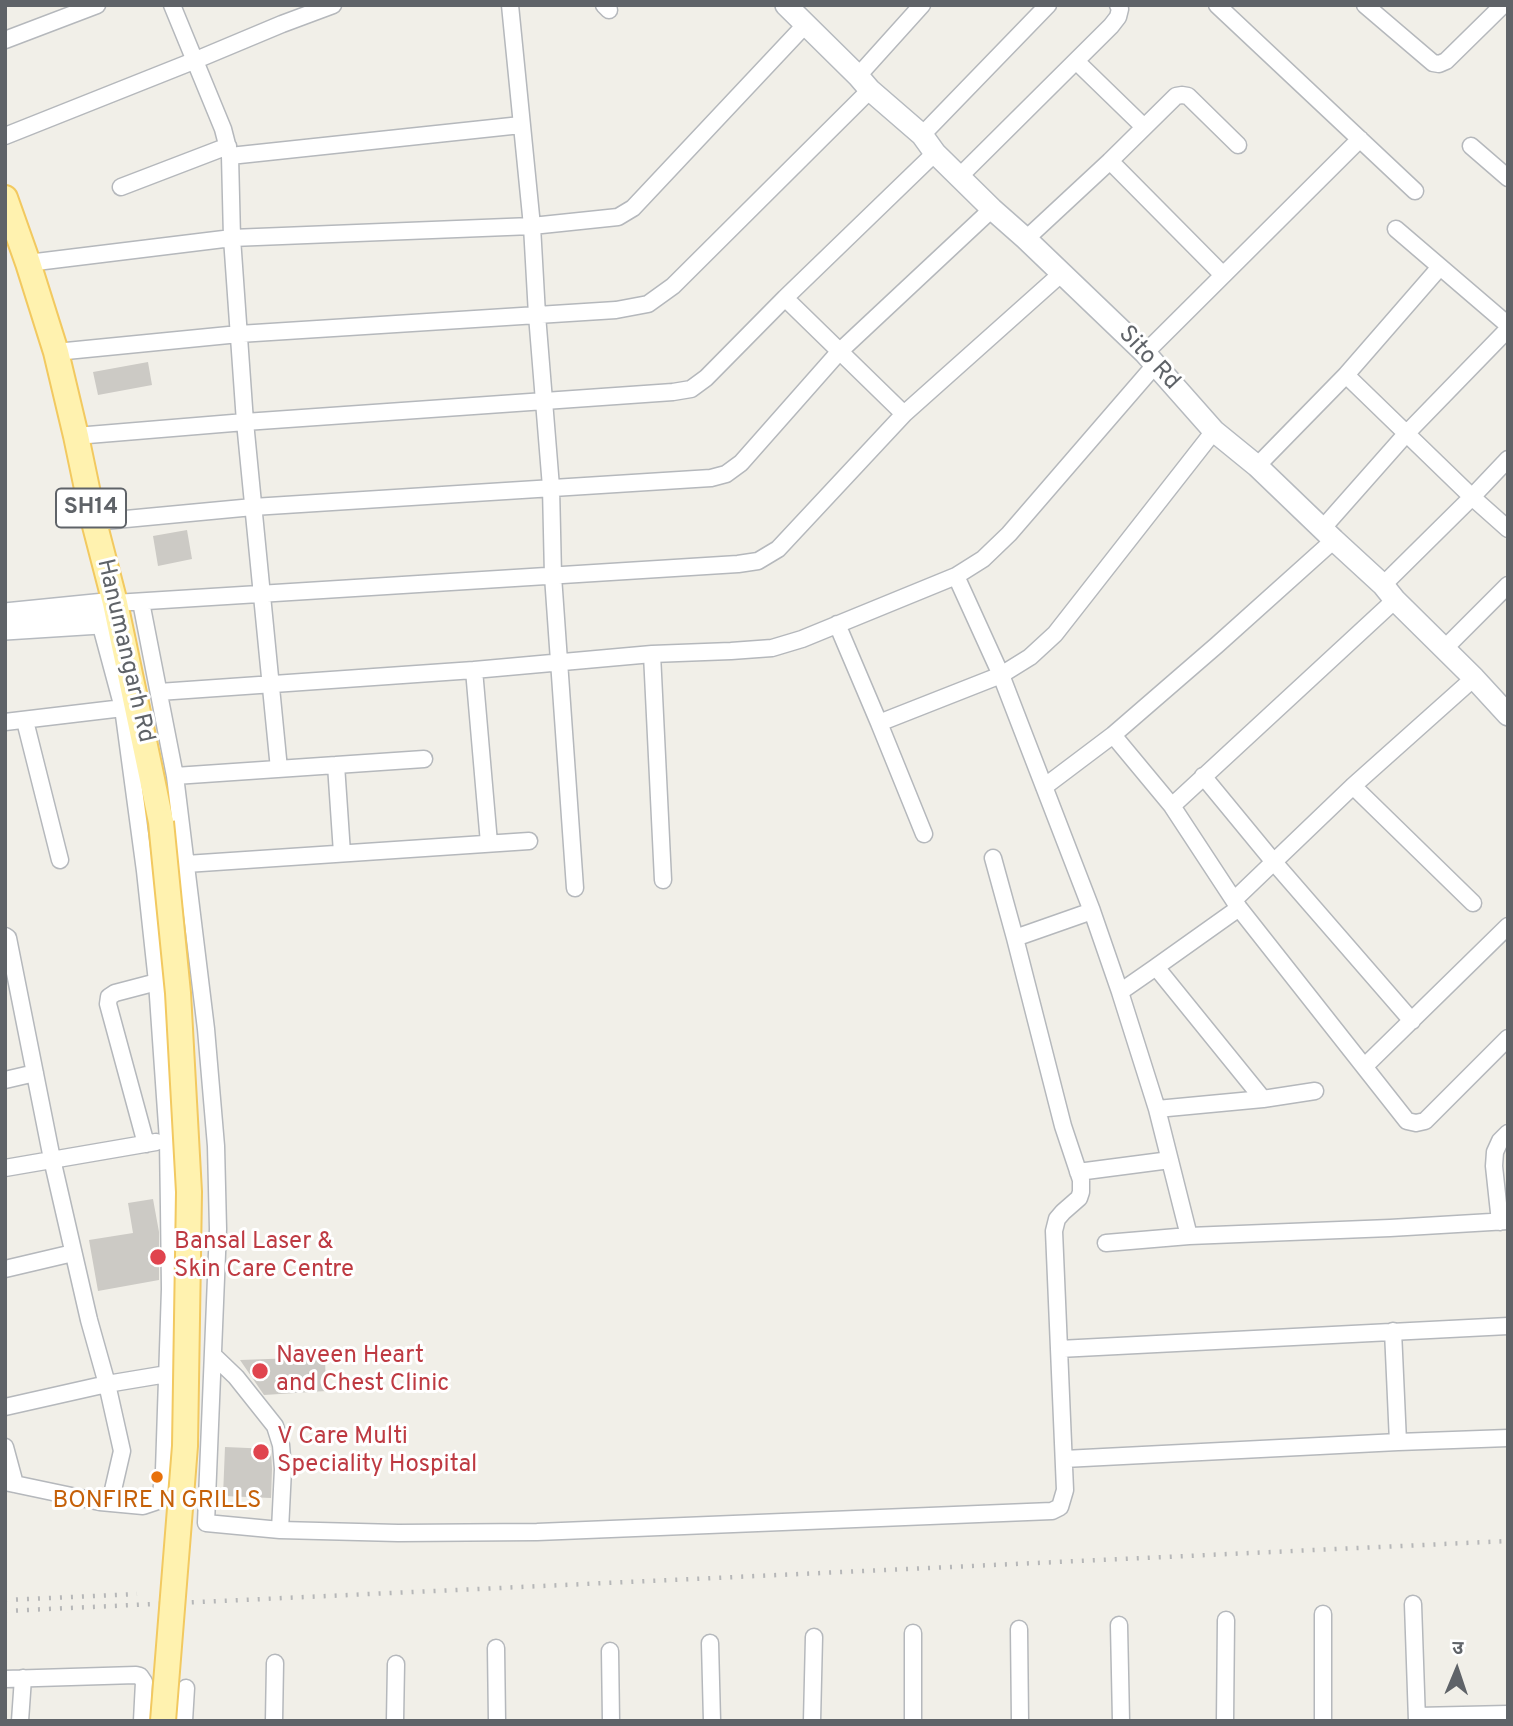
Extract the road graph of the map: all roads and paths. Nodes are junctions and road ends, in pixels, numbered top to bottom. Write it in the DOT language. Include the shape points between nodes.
graph roads {
  1 [pos="97,5"];
  2 [pos="172,5"];
  3 [pos="333,5"];
  4 [pos="510,5"];
  5 [pos="786,5"];
  6 [pos="922,5"];
  7 [pos="1048,5"];
  8 [pos="1118,5"];
  9 [pos="1217,5"];
  10 [pos="1365,5"];
  11 [pos="1503,5"];
  12 [pos="805,25"];
  13 [pos="5,40"];
  14 [pos="196,60"];
  15 [pos="1076,61"];
  16 [pos="864,83"];
  17 [pos="521,125"];
  18 [pos="1144,127"];
  19 [pos="922,135"];
  20 [pos="5,136"];
  21 [pos="1360,139"];
  22 [pos="1238,145"];
  23 [pos="1471,146"];
  24 [pos="229,151"];
  25 [pos="935,153"];
  26 [pos="1110,161"];
  27 [pos="959,177"];
  28 [pos="1508,178"];
  29 [pos="121,187"];
  30 [pos="1415,191"];
  31 [pos="7,206"];
  32 [pos="992,209"];
  33 [pos="532,226"];
  34 [pos="1396,229"];
  35 [pos="11,235"];
  36 [pos="232,238"];
  37 [pos="1026,239"];
  38 [pos="28,263"];
  39 [pos="1440,267"];
  40 [pos="1062,273"];
  41 [pos="1223,275"];
  42 [pos="785,298"];
  43 [pos="537,315"];
  44 [pos="1508,327"];
  45 [pos="239,334"];
  46 [pos="56,352"];
  47 [pos="839,352"];
  48 [pos="1150,359"];
  49 [pos="1346,375"];
  50 [pos="544,401"];
  51 [pos="904,414"];
  52 [pos="245,422"];
  53 [pos="1214,431"];
  54 [pos="1406,434"];
  55 [pos="76,436"];
  56 [pos="1508,459"];
  57 [pos="1257,466"];
  58 [pos="551,487"];
  59 [pos="1472,497"];
  60 [pos="253,507"];
  61 [pos="94,522"];
  62 [pos="1508,529"];
  63 [pos="1328,534"];
  64 [pos="553,576"];
  65 [pos="956,576"];
  66 [pos="1508,585"];
  67 [pos="1389,592"];
  68 [pos="262,594"];
  69 [pos="141,602"];
  70 [pos="107,613"];
  71 [pos="5,614"];
  72 [pos="837,624"];
  73 [pos="5,629"];
  74 [pos="1444,649"];
  75 [pos="652,654"];
  76 [pos="559,662"];
  77 [pos="474,670"];
  78 [pos="1000,675"];
  79 [pos="1474,678"];
  80 [pos="271,683"];
  81 [pos="159,692"];
  82 [pos="1505,707"];
  83 [pos="123,708"];
  84 [pos="25,721"];
  85 [pos="5,722"];
  86 [pos="879,723"];
  87 [pos="1113,735"];
  88 [pos="424,759"];
  89 [pos="336,765"];
  90 [pos="279,769"];
  91 [pos="175,776"];
  92 [pos="1203,776"];
  93 [pos="1353,786"];
  94 [pos="1044,787"];
  95 [pos="1172,806"];
  96 [pos="924,834"];
  97 [pos="529,841"];
  98 [pos="489,843"];
  99 [pos="342,853"];
  100 [pos="993,858"];
  101 [pos="60,860"];
  102 [pos="1273,861"];
  103 [pos="186,864"];
  104 [pos="663,880"];
  105 [pos="575,888"];
  106 [pos="1474,903"];
  107 [pos="1236,904"];
  108 [pos="1092,911"];
  109 [pos="1508,926"];
  110 [pos="5,936"];
  111 [pos="1015,938"];
  112 [pos="1156,967"];
  113 [pos="157,982"];
  114 [pos="1120,992"];
  115 [pos="1412,1021"];
  116 [pos="1508,1038"];
  117 [pos="1365,1066"];
  118 [pos="35,1073"];
  119 [pos="5,1080"];
  120 [pos="1315,1091"];
  121 [pos="1264,1099"];
  122 [pos="1157,1109"];
  123 [pos="1508,1133"];
  124 [pos="168,1140"];
  125 [pos="146,1144"];
  126 [pos="52,1159"];
  127 [pos="1170,1160"];
  128 [pos="5,1168"];
  129 [pos="1078,1172"];
  130 [pos="1504,1221"];
  131 [pos="1189,1236"];
  132 [pos="1106,1243"];
  133 [pos="73,1253"];
  134 [pos="5,1269"];
  135 [pos="1508,1326"];
  136 [pos="1394,1331"];
  137 [pos="1059,1349"];
  138 [pos="213,1355"];
  139 [pos="167,1374"];
  140 [pos="107,1384"];
  141 [pos="5,1407"];
  142 [pos="1508,1438"];
  143 [pos="1398,1441"];
  144 [pos="5,1447"];
  145 [pos="1064,1460"];
  146 [pos="10,1483"];
  147 [pos="155,1502"];
  148 [pos="110,1503"];
  149 [pos="206,1523"];
  150 [pos="280,1530"];
  151 [pos="1413,1604"];
  152 [pos="1323,1614"];
  153 [pos="1226,1620"];
  154 [pos="1119,1625"];
  155 [pos="1019,1629"];
  156 [pos="913,1633"];
  157 [pos="814,1637"];
  158 [pos="710,1643"];
  159 [pos="496,1648"];
  160 [pos="610,1651"];
  161 [pos="275,1663"];
  162 [pos="396,1664"];
  163 [pos="23,1678"];
  164 [pos="5,1679"];
  165 [pos="186,1688"];
  166 [pos="1508,1714"];
  167 [pos="1417,1718"];
  168 [pos="20,1721"];
  169 [pos="142,1721"];
  170 [pos="163,1721"];
  171 [pos="184,1721"];
  172 [pos="274,1721"];
  173 [pos="395,1721"];
  174 [pos="497,1721"];
  175 [pos="611,1721"];
  176 [pos="712,1721"];
  177 [pos="812,1721"];
  178 [pos="913,1721"];
  179 [pos="1020,1721"];
  180 [pos="1121,1721"];
  181 [pos="1225,1721"];
  182 [pos="1323,1721"];
  1 -- 13 [label="street"];
  2 -- 14 [label="street"];
  3 -- 14 [label="street"];
  4 -- 17 [label="street"];
  5 -- 12 [label="main road, Sito Rd"];
  6 -- 16 [label="street"];
  7 -- 19 [label="street"];
  8 -- 15 [label="street" via="1118,17"];
  9 -- 21 [label="street"];
  10 -- 11 [label="street" via="1439,64"];
  12 -- 16 [label="main road, Sito Rd"];
  12 -- 33 [label="street" via="633,208 618,218"];
  14 -- 20 [label="street"];
  14 -- 24 [label="street"];
  15 -- 18 [label="street"];
  15 -- 27 [label="street"];
  16 -- 19 [label="main road, Sito Rd"];
  16 -- 43 [label="street" via="673,286 648,304"];
  17 -- 24 [label="street"];
  17 -- 33 [label="street"];
  18 -- 22 [label="street" via="1182,95"];
  18 -- 26 [label="street"];
  19 -- 25 [label="main road, Sito Rd"];
  21 -- 30 [label="street"];
  21 -- 41 [label="street"];
  23 -- 28 [label="street"];
  24 -- 29 [label="street"];
  24 -- 36 [label="street"];
  25 -- 27 [label="main road, Sito Rd"];
  25 -- 42 [label="street"];
  26 -- 37 [label="street"];
  26 -- 41 [label="street"];
  27 -- 32 [label="main road, Sito Rd"];
  31 -- 35 [label="main road, Hanumangarh Rd / SH14"];
  32 -- 37 [label="main road, Sito Rd"];
  32 -- 47 [label="street"];
  33 -- 36 [label="street"];
  33 -- 43 [label="street"];
  34 -- 39 [label="street"];
  35 -- 38 [label="main road, Hanumangarh Rd / SH14"];
  36 -- 38 [label="street"];
  36 -- 45 [label="street"];
  37 -- 40 [label="main road, Sito Rd"];
  38 -- 46 [label="main road, Hanumangarh Rd / SH14"];
  39 -- 44 [label="street"];
  39 -- 49 [label="street"];
  40 -- 48 [label="main road, Sito Rd"];
  40 -- 51 [label="street"];
  41 -- 48 [label="street"];
  42 -- 47 [label="street"];
  42 -- 50 [label="street" via="691,389"];
  43 -- 45 [label="street"];
  43 -- 50 [label="street"];
  44 -- 54 [label="street"];
  45 -- 46 [label="street"];
  45 -- 52 [label="street"];
  46 -- 55 [label="main road, Hanumangarh Rd / SH14"];
  47 -- 51 [label="street"];
  47 -- 58 [label="street" via="741,463 726,474"];
  48 -- 53 [label="main road, Sito Rd"];
  48 -- 65 [label="street" via="1009,534 984,559"];
  49 -- 54 [label="street"];
  49 -- 57 [label="street"];
  50 -- 52 [label="street"];
  50 -- 58 [label="street"];
  51 -- 64 [label="street" via="778,550 758,561"];
  52 -- 55 [label="street"];
  52 -- 60 [label="street"];
  53 -- 57 [label="main road, Sito Rd"];
  53 -- 78 [label="street" via="1055,634"];
  54 -- 59 [label="street"];
  54 -- 63 [label="street"];
  55 -- 61 [label="main road, Hanumangarh Rd / SH14"];
  56 -- 59 [label="street"];
  57 -- 63 [label="main road, Sito Rd"];
  58 -- 60 [label="street"];
  58 -- 64 [label="street"];
  59 -- 62 [label="street"];
  59 -- 67 [label="street"];
  60 -- 61 [label="street"];
  60 -- 68 [label="street"];
  61 -- 70 [label="main road, Hanumangarh Rd / SH14"];
  63 -- 67 [label="main road, Sito Rd"];
  63 -- 87 [label="street" via="1217,645"];
  64 -- 68 [label="street"];
  64 -- 76 [label="street"];
  65 -- 72 [label="street"];
  65 -- 78 [label="street"];
  66 -- 74 [label="street"];
  67 -- 74 [label="main road, Sito Rd"];
  67 -- 92 [label="street"];
  68 -- 69 [label="street"];
  68 -- 80 [label="street"];
  69 -- 70 [label="street"];
  69 -- 81 [label="street"];
  70 -- 71 [label="main road"];
  70 -- 73 [label="main road"];
  70 -- 83 [label="street"];
  70 -- 170 [label="main road, Hanumangarh Rd / SH14, bridge" via="161,822 178,993 189,1192 185,1446"];
  72 -- 75 [label="street" via="772,648"];
  72 -- 86 [label="street"];
  74 -- 79 [label="main road, Sito Rd"];
  75 -- 76 [label="street"];
  75 -- 104 [label="street"];
  76 -- 77 [label="street"];
  76 -- 105 [label="street"];
  77 -- 80 [label="street"];
  77 -- 98 [label="street"];
  78 -- 86 [label="street"];
  78 -- 94 [label="street"];
  79 -- 82 [label="main road, Sito Rd"];
  79 -- 93 [label="street"];
  80 -- 81 [label="street"];
  80 -- 90 [label="street"];
  81 -- 91 [label="street"];
  83 -- 84 [label="street"];
  83 -- 113 [label="street"];
  84 -- 85 [label="street"];
  84 -- 101 [label="street"];
  86 -- 96 [label="street"];
  87 -- 94 [label="street"];
  87 -- 95 [label="street"];
  88 -- 89 [label="street"];
  89 -- 90 [label="street"];
  89 -- 99 [label="street"];
  90 -- 91 [label="street"];
  91 -- 103 [label="street"];
  92 -- 95 [label="street"];
  92 -- 102 [label="street"];
  93 -- 102 [label="street"];
  93 -- 106 [label="street"];
  94 -- 108 [label="street"];
  95 -- 107 [label="street"];
  97 -- 98 [label="street"];
  98 -- 99 [label="street"];
  99 -- 103 [label="street"];
  100 -- 111 [label="street"];
  102 -- 107 [label="street"];
  102 -- 115 [label="street"];
  103 -- 138 [label="street" via="216,1146"];
  107 -- 112 [label="street"];
  107 -- 117 [label="street"];
  108 -- 111 [label="street"];
  108 -- 114 [label="street"];
  109 -- 115 [label="street"];
  110 -- 118 [label="street"];
  111 -- 129 [label="street"];
  112 -- 114 [label="street"];
  112 -- 121 [label="street"];
  113 -- 124 [label="street"];
  113 -- 125 [label="street" via="115,993 108,1004"];
  114 -- 122 [label="street"];
  115 -- 117 [label="street"];
  116 -- 117 [label="street" via="1425,1121 1416,1123 1408,1121"];
  118 -- 119 [label="street"];
  118 -- 126 [label="street"];
  120 -- 121 [label="street"];
  121 -- 122 [label="street"];
  122 -- 127 [label="street"];
  123 -- 130 [label="street" via="1494,1152"];
  124 -- 125 [label="street"];
  124 -- 139 [label="street"];
  125 -- 126 [label="street"];
  126 -- 128 [label="street"];
  126 -- 133 [label="street"];
  127 -- 129 [label="street"];
  127 -- 131 [label="street"];
  129 -- 137 [label="street" via="1079,1198 1057,1219 1054,1231"];
  130 -- 131 [label="street"];
  131 -- 132 [label="street"];
  133 -- 134 [label="street"];
  133 -- 140 [label="street"];
  135 -- 136 [label="street"];
  136 -- 137 [label="street"];
  136 -- 143 [label="street"];
  137 -- 145 [label="street"];
  138 -- 149 [label="street"];
  138 -- 150 [label="street" via="275,1426 283,1469"];
  139 -- 140 [label="street"];
  139 -- 147 [label="street" via="164,1470"];
  140 -- 141 [label="street"];
  140 -- 148 [label="street" via="122,1451"];
  142 -- 143 [label="street"];
  143 -- 145 [label="street"];
  144 -- 146 [label="street"];
  145 -- 150 [label="street" via="1064,1499 1052,1511 537,1532"];
  146 -- 148 [label="street"];
  147 -- 148 [label="street" via="143,1506"];
  147 -- 149 [label="street"];
  149 -- 150 [label="street"];
  151 -- 167 [label="street"];
  152 -- 182 [label="street"];
  153 -- 181 [label="street"];
  154 -- 180 [label="street"];
  155 -- 179 [label="street"];
  156 -- 178 [label="street"];
  157 -- 177 [label="street"];
  158 -- 176 [label="street"];
  159 -- 174 [label="street"];
  160 -- 175 [label="street"];
  161 -- 172 [label="street"];
  162 -- 173 [label="street"];
  163 -- 164 [label="street"];
  163 -- 168 [label="street"];
  163 -- 169 [label="street" via="140,1676 144,1682"];
  165 -- 171 [label="street"];
  166 -- 167 [label="street"];
}
